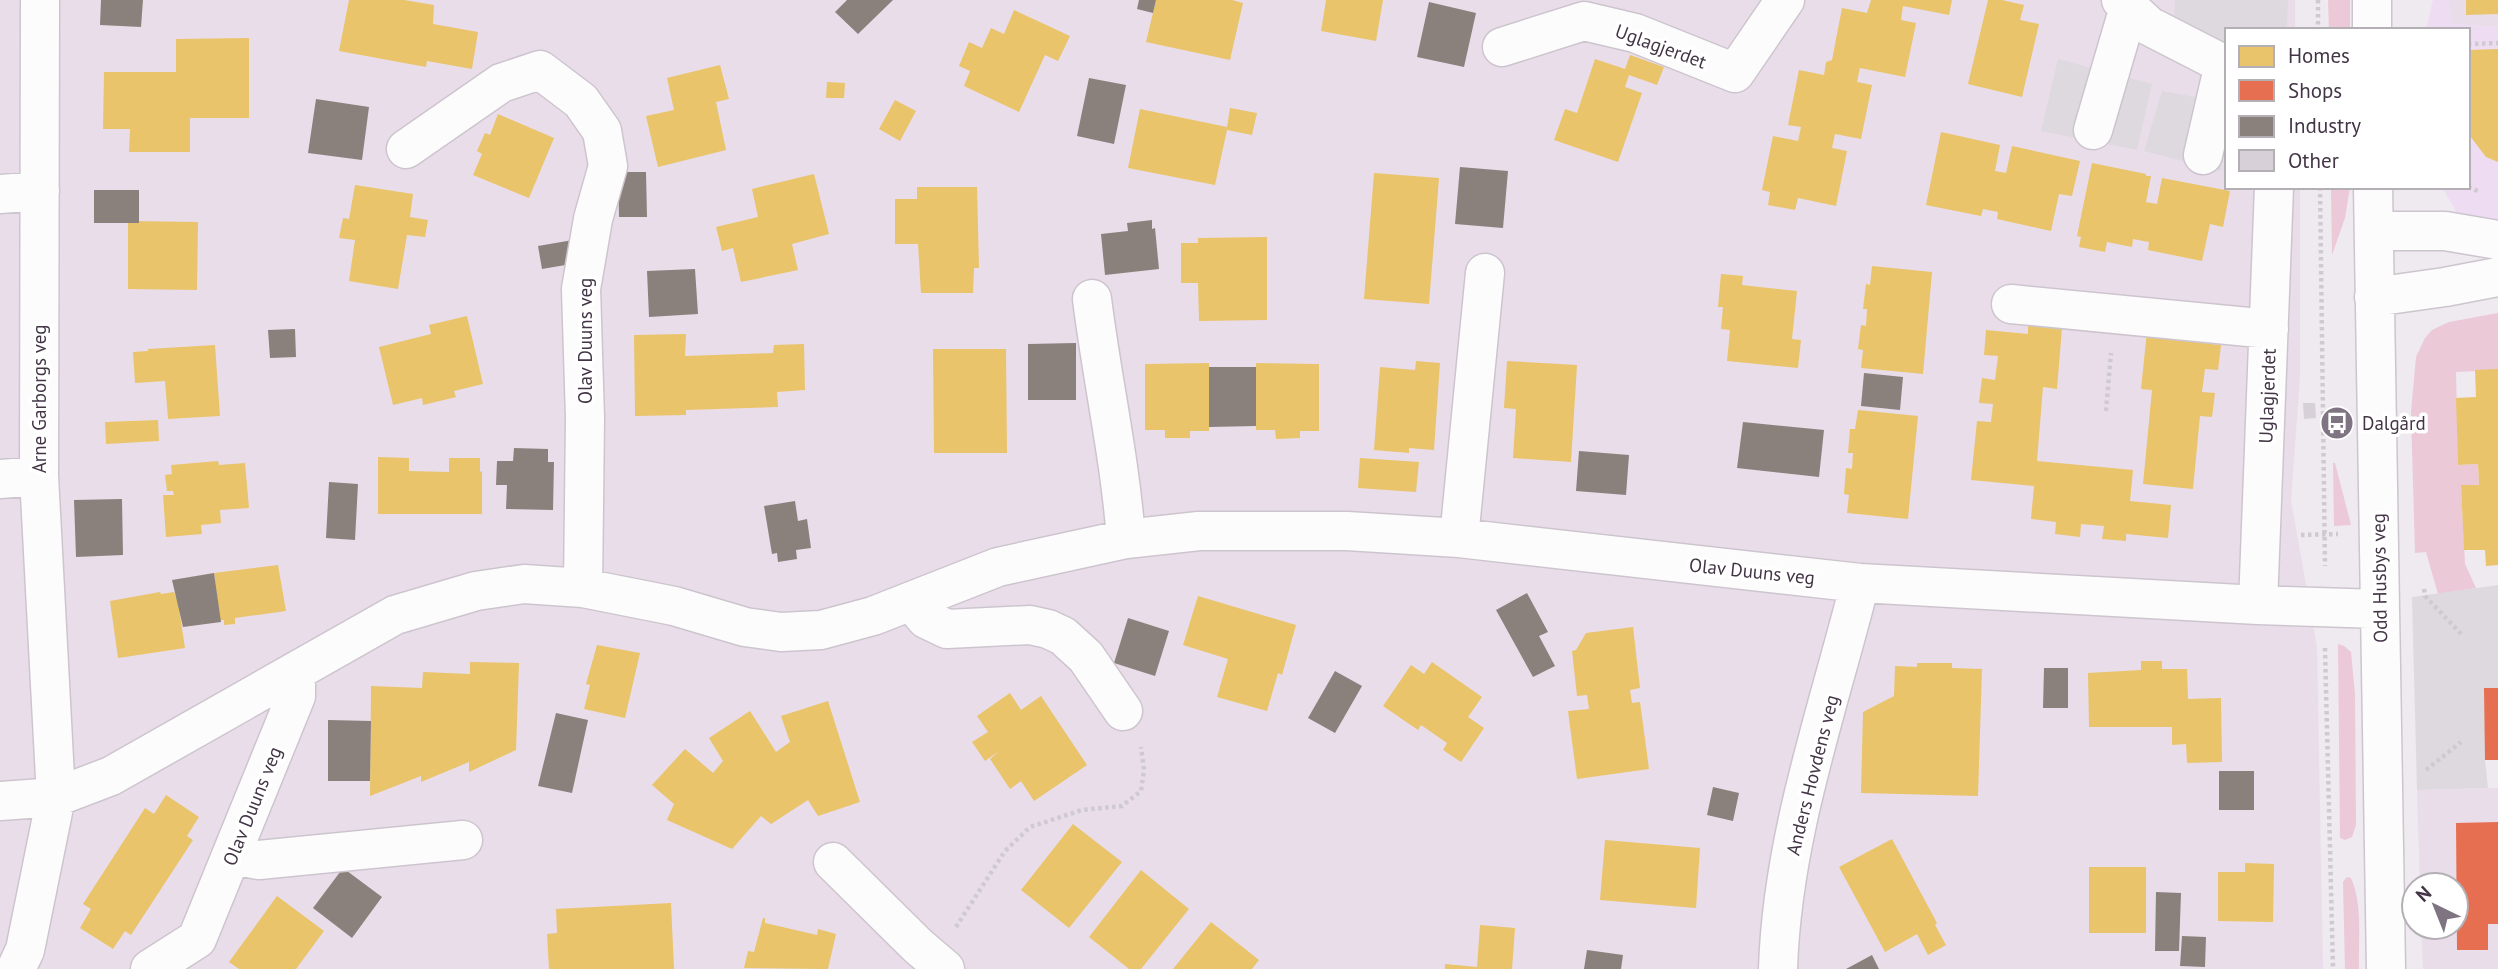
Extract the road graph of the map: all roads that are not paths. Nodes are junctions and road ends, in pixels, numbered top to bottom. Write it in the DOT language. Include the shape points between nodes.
graph roads {
  1 [pos="40,0"];
  2 [pos="1786,0"];
  3 [pos="2372,0"];
  4 [pos="2125,4"];
  5 [pos="2372,28"];
  6 [pos="1502,47"];
  7 [pos="2225,64"];
  8 [pos="2225,69"];
  9 [pos="2092,130"];
  10 [pos="406,149"];
  11 [pos="2203,155"];
  12 [pos="2274,189"];
  13 [pos="2373,189"];
  14 [pos="40,191"];
  15 [pos="0,194"];
  16 [pos="2374,231"];
  17 [pos="2498,240"];
  18 [pos="1485,273"];
  19 [pos="2498,277"];
  20 [pos="2374,297"];
  21 [pos="1092,299"];
  22 [pos="2011,304"];
  23 [pos="2269,330"];
  24 [pos="38,475"];
  25 [pos="0,479"];
  26 [pos="1459,538"];
  27 [pos="1126,539"];
  28 [pos="1860,583"];
  29 [pos="583,588"];
  30 [pos="911,601"];
  31 [pos="2259,605"];
  32 [pos="2379,609"];
  33 [pos="296,671"];
  34 [pos="1123,711"];
  35 [pos="56,797"];
  36 [pos="0,801"];
  37 [pos="463,841"];
  38 [pos="232,855"];
  39 [pos="833,862"];
  40 [pos="940,965"];
  41 [pos="16,969"];
  42 [pos="150,969"];
  43 [pos="1778,969"];
  44 [pos="2386,969"];
  1 -- 14 [label="street, Arne Garborgs veg"];
  2 -- 6 [label="street, Uglagjerdet" via="1735,73 1635,33 1584,21"];
  3 -- 5 [label="street"];
  4 -- 7 [label="street" via="2149,26"];
  4 -- 9 [label="street"];
  8 -- 11 [label="street"];
  10 -- 29 [label="street, Olav Duuns veg" via="501,83 540,70 581,101 602,131 608,166 593,219 582,289"];
  12 -- 23 [label="street, Uglagjerdet"];
  13 -- 16 [label="street, Odd Husbys veg"];
  14 -- 15 [label="street"];
  14 -- 24 [label="street, Arne Garborgs veg"];
  16 -- 17 [label="street" via="2445,231"];
  16 -- 20 [label="street, Odd Husbys veg"];
  18 -- 26 [label="street"];
  19 -- 20 [label="street"];
  20 -- 32 [label="street, Odd Husbys veg"];
  21 -- 27 [label="street"];
  22 -- 23 [label="street"];
  23 -- 31 [label="street, Uglagjerdet"];
  24 -- 25 [label="street"];
  24 -- 35 [label="street, Arne Garborgs veg"];
  26 -- 27 [label="street, Olav Duuns veg" via="1347,531 1199,531"];
  26 -- 28 [label="street, Olav Duuns veg"];
  27 -- 30 [label="street, Olav Duuns veg" via="998,567"];
  28 -- 31 [label="street, Olav Duuns veg"];
  28 -- 43 [label="street, Anders Hovdens veg" via="1796,824"];
  29 -- 30 [label="street, Olav Duuns veg" via="781,632 821,629"];
  29 -- 33 [label="street, Olav Duuns veg" via="524,584 476,591 395,615"];
  30 -- 34 [label="street" via="926,619 947,629 1030,625 1063,636 1086,657"];
  31 -- 32 [label="street, Olav Duuns veg"];
  32 -- 44 [label="street, Odd Husbys veg"];
  33 -- 35 [label="street, Olav Duuns veg" via="111,776"];
  33 -- 38 [label="street, Olav Duuns veg" via="296,696"];
  35 -- 36 [label="street"];
  35 -- 41 [label="street, Arne Garborgs veg" via="25,950"];
  37 -- 38 [label="street" via="259,860"];
  38 -- 42 [label="street, Olav Duuns veg" via="197,939"];
  39 -- 40 [label="street"];
}
